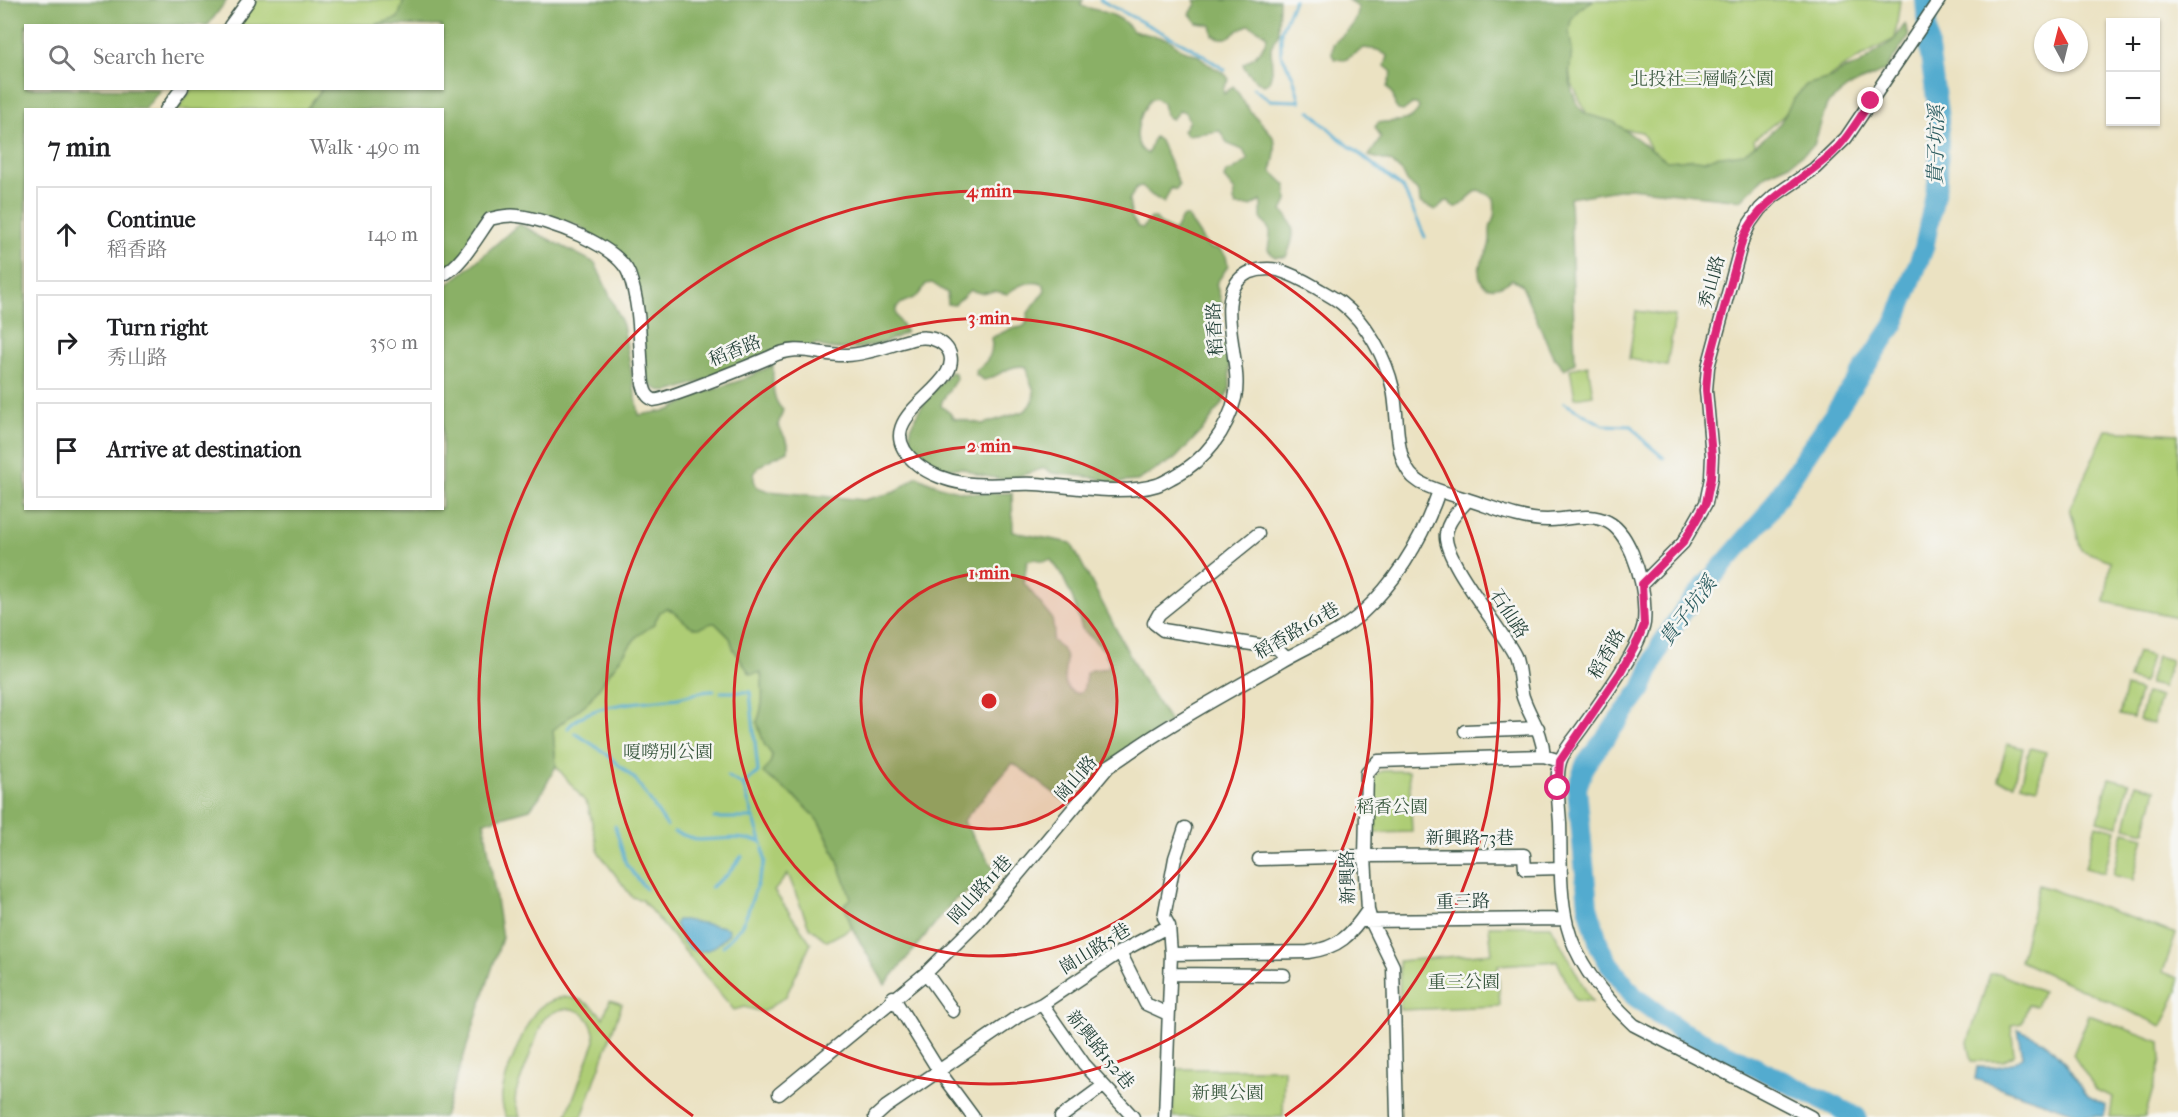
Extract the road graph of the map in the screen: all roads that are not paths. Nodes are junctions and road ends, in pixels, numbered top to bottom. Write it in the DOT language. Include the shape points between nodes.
graph roads {
  1 [pos="249,0"];
  2 [pos="1936,5"];
  3 [pos="231,24"];
  4 [pos="181,90"];
  5 [pos="167,108"];
  6 [pos="444,274"];
  7 [pos="1439,491"];
  8 [pos="1468,500"];
  9 [pos="1258,534"];
  10 [pos="1642,584"];
  11 [pos="1287,658"];
  12 [pos="1538,728"];
  13 [pos="1465,731"];
  14 [pos="1544,756"];
  15 [pos="1124,757"];
  16 [pos="1560,761"];
  17 [pos="1185,828"];
  18 [pos="1057,829"];
  19 [pos="1365,856"];
  20 [pos="1259,859"];
  21 [pos="1561,868"];
  22 [pos="1367,918"];
  23 [pos="1565,919"];
  24 [pos="1169,926"];
  25 [pos="1120,952"];
  26 [pos="1171,954"];
  27 [pos="926,973"];
  28 [pos="1170,974"];
  29 [pos="1284,975"];
  30 [pos="893,998"];
  31 [pos="1042,1004"];
  32 [pos="953,1011"];
  33 [pos="1168,1014"];
  34 [pos="939,1071"];
  35 [pos="1103,1086"];
  36 [pos="779,1094"];
  37 [pos="875,1117"];
  38 [pos="974,1117"];
  39 [pos="1061,1117"];
  40 [pos="1133,1117"];
  41 [pos="1165,1117"];
  42 [pos="1397,1117"];
  43 [pos="1810,1117"];
  1 -- 3 [label="street"];
  2 -- 10 [label="street, 秀山路" via="1838,147 1774,196 1750,223 1708,367 1706,390 1712,456 1706,503 1683,543"];
  4 -- 5 [label="street"];
  6 -- 7 [label="street, 稻香路" via="460,261 490,219 516,215 533,218 590,240 628,270 637,306 643,384 647,395 655,400 781,352 805,349 855,354 916,338 934,338 946,346 950,366 902,425 903,444 912,460 930,472 961,483 1119,490 1156,486 1176,476 1192,466 1220,436 1236,396 1230,293 1242,277 1273,268 1298,277 1342,303 1365,329 1383,359 1393,388 1402,462 1415,480"];
  7 -- 8 [label="street, 稻香路"];
  7 -- 11 [label="street, 稻香路161巷" via="1427,526 1404,564 1375,600 1360,615"];
  8 -- 10 [label="street, 稻香路" via="1544,520 1594,517 1608,522 1626,541"];
  8 -- 12 [label="street, 石仙路" via="1449,522 1445,536 1450,553 1515,657 1523,696"];
  9 -- 11 [label="street" via="1159,614 1154,623 1163,630 1277,648"];
  10 -- 16 [label="street, 稻香路" via="1644,625 1638,640"];
  11 -- 15 [label="street, 稻香路161巷"];
  12 -- 13 [label="street"];
  12 -- 14 [label="street, 石仙路"];
  14 -- 16 [label="street, 新興路"];
  14 -- 19 [label="street, 新興路" via="1378,761 1367,773"];
  15 -- 18 [label="street, 崗山路" via="1109,766"];
  16 -- 21 [label="street"];
  17 -- 24 [label="street" via="1164,917"];
  18 -- 27 [label="street, 岡山路11巷" via="978,922"];
  19 -- 20 [label="street"];
  19 -- 21 [label="street, 新興路73巷" via="1524,855 1525,869"];
  19 -- 22 [label="street, 新興路"];
  21 -- 23 [label="street"];
  22 -- 23 [label="street, 重三路"];
  22 -- 26 [label="street, 新興路" via="1326,950"];
  22 -- 42 [label="street" via="1393,966"];
  23 -- 43 [label="street" via="1590,974 1615,1008 1634,1025"];
  24 -- 25 [label="street, 崗山路5巷"];
  24 -- 26 [label="street"];
  25 -- 31 [label="street, 崗山路5巷"];
  25 -- 33 [label="street" via="1146,1004"];
  26 -- 28 [label="street"];
  27 -- 30 [label="street, 岡山路11巷"];
  27 -- 32 [label="street"];
  28 -- 29 [label="street"];
  28 -- 33 [label="street"];
  30 -- 34 [label="street"];
  30 -- 36 [label="street, 岡山路11巷"];
  31 -- 34 [label="street, 崗山路5巷"];
  31 -- 35 [label="street, 新興路152巷"];
  33 -- 41 [label="street"];
  34 -- 37 [label="street, 崗山路5巷"];
  34 -- 38 [label="street"];
  35 -- 39 [label="street"];
  35 -- 40 [label="street, 新興路152巷"];
}
